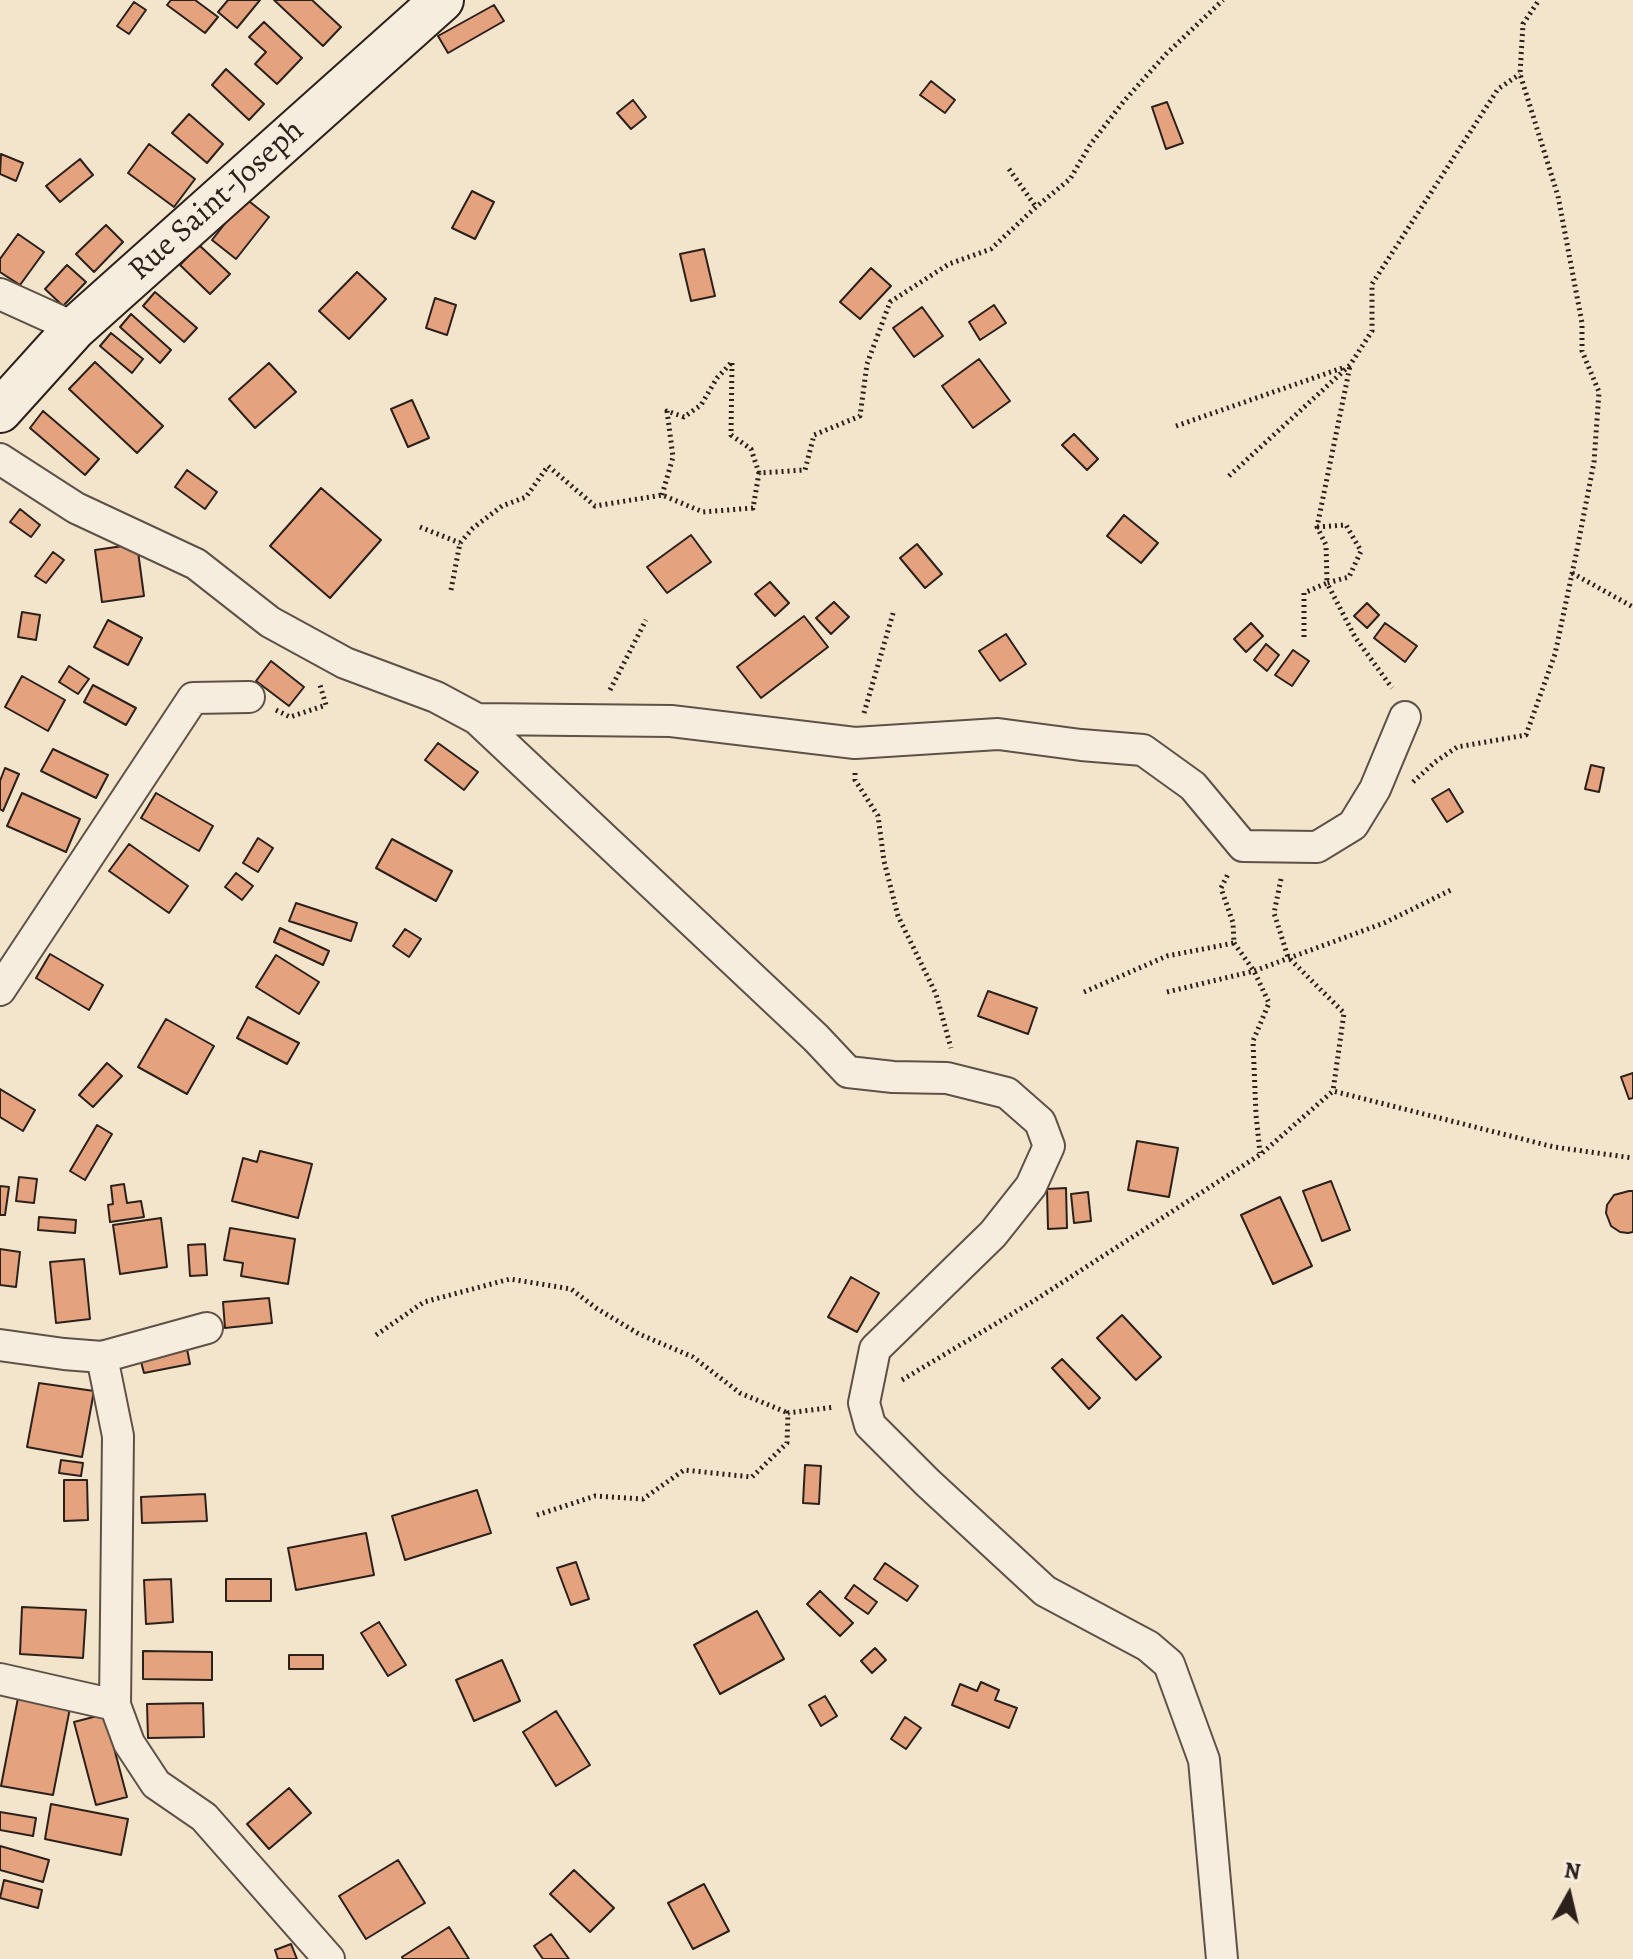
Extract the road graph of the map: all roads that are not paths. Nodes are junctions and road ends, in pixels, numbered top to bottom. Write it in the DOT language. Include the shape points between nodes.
graph roads {
  1 [pos="442,0"];
  2 [pos="0,294"];
  3 [pos="75,328"];
  4 [pos="0,411"];
  5 [pos="0,459"];
  6 [pos="249,697"];
  7 [pos="1405,717"];
  8 [pos="477,719"];
  9 [pos="0,990"];
  10 [pos="207,1328"];
  11 [pos="0,1345"];
  12 [pos="102,1357"];
  13 [pos="0,1679"];
  14 [pos="115,1705"];
  15 [pos="329,1959"];
  16 [pos="1222,1959"];
  1 -- 3 [label="street, Rue Saint-Joseph"];
  2 -- 3 [label="street"];
  3 -- 4 [label="street, Rue Saint-Joseph"];
  5 -- 8 [label="street" via="76,508 196,564 270,622 308,643"];
  6 -- 9 [label="street" via="193,698"];
  7 -- 8 [label="street" via="1375,789 1353,825 1317,847 1243,846 1193,786 1143,750 998,734 855,743 671,721"];
  8 -- 16 [label="street" via="848,1072 947,1078 1007,1093 1040,1122 1049,1146 1031,1186 993,1234 875,1349 864,1403 870,1425 1045,1591 1148,1646 1169,1664 1204,1760"];
  10 -- 12 [label="street"];
  11 -- 12 [label="street"];
  12 -- 14 [label="street" via="118,1436"];
  13 -- 14 [label="street"];
  14 -- 15 [label="street" via="129,1743 156,1784 204,1817"];
}
